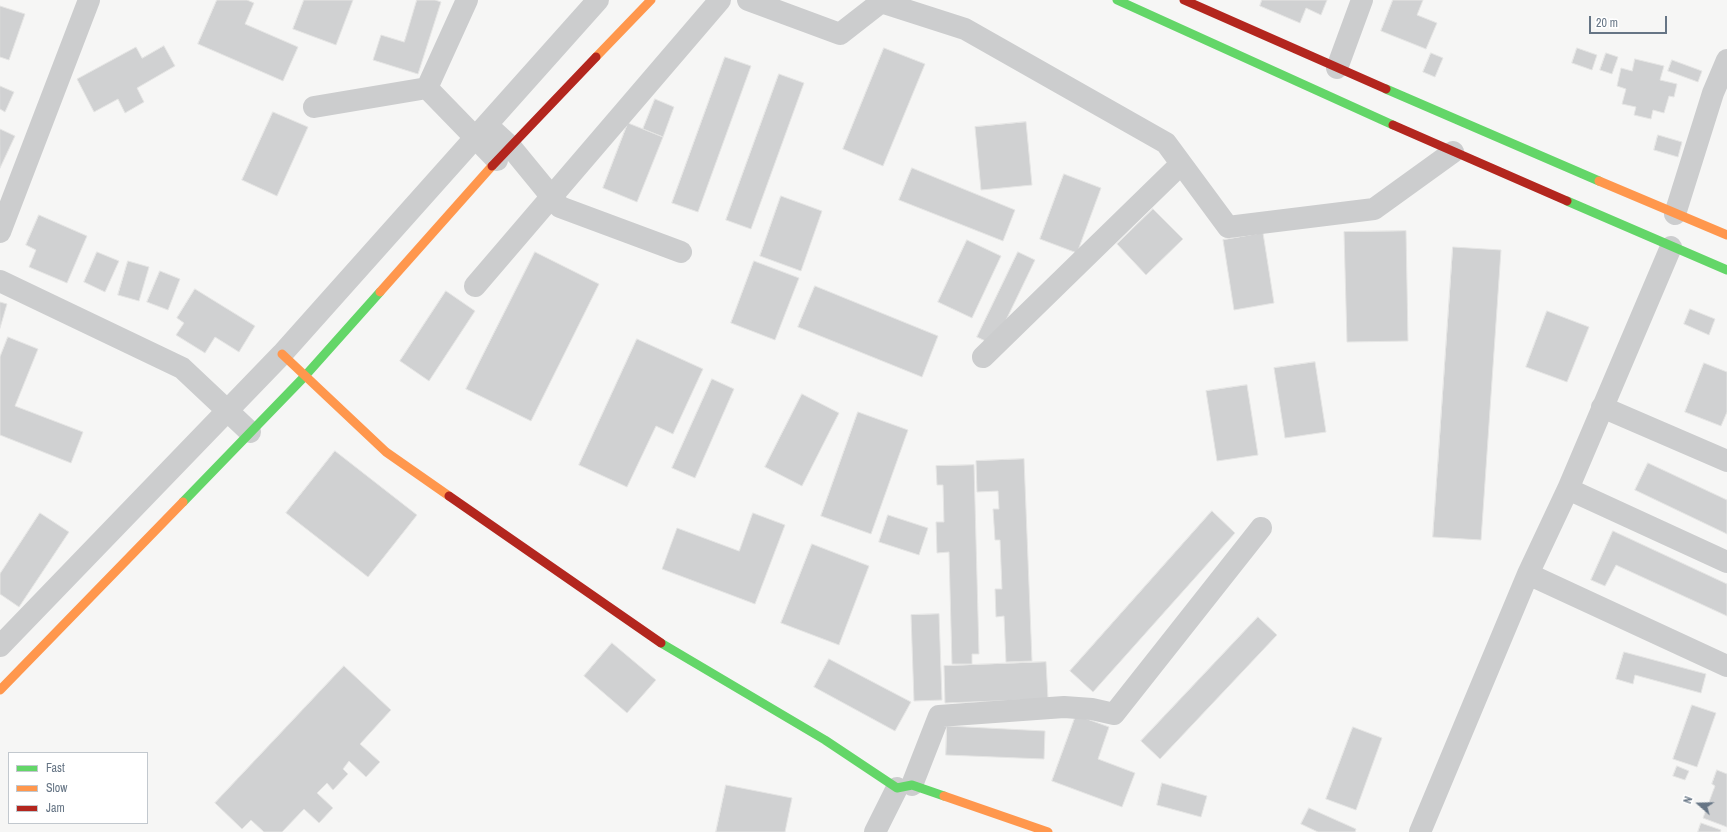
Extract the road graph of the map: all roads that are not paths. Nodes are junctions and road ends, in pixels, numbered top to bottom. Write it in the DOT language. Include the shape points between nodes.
graph roads {
  1 [pos="467,0"];
  2 [pos="598,0"];
  3 [pos="651,0"];
  4 [pos="720,0"];
  5 [pos="748,0"];
  6 [pos="1117,0"];
  7 [pos="1184,0"];
  8 [pos="1362,0"];
  9 [pos="86,1"];
  10 [pos="1727,60"];
  11 [pos="1337,68"];
  12 [pos="427,88"];
  13 [pos="314,107"];
  14 [pos="481,131"];
  15 [pos="1453,152"];
  16 [pos="504,153"];
  17 [pos="1181,164"];
  18 [pos="552,197"];
  19 [pos="1675,214"];
  20 [pos="0,232"];
  21 [pos="1727,235"];
  22 [pos="1671,247"];
  23 [pos="681,252"];
  24 [pos="1727,270"];
  25 [pos="0,281"];
  26 [pos="475,286"];
  27 [pos="282,354"];
  28 [pos="983,357"];
  29 [pos="305,376"];
  30 [pos="1602,407"];
  31 [pos="228,411"];
  32 [pos="250,432"];
  33 [pos="1727,461"];
  34 [pos="1568,489"];
  35 [pos="1261,528"];
  36 [pos="1727,562"];
  37 [pos="1528,574"];
  38 [pos="0,646"];
  39 [pos="1727,666"];
  40 [pos="0,690"];
  41 [pos="905,787"];
  42 [pos="875,832"];
  43 [pos="1048,832"];
  44 [pos="1420,832"];
  1 -- 12 [label="street"];
  2 -- 14 [label="street"];
  3 -- 16 [label="street"];
  4 -- 18 [label="street"];
  5 -- 17 [label="street" via="840,34 881,2 965,29 1166,143"];
  6 -- 15 [label="street"];
  7 -- 11 [label="street"];
  8 -- 11 [label="street"];
  9 -- 20 [label="street"];
  10 -- 19 [label="street" via="1713,93"];
  11 -- 19 [label="street"];
  12 -- 13 [label="street"];
  12 -- 14 [label="street"];
  14 -- 16 [label="street"];
  14 -- 27 [label="street"];
  15 -- 17 [label="street" via="1374,209 1228,227"];
  15 -- 22 [label="street"];
  16 -- 18 [label="street"];
  16 -- 29 [label="street"];
  17 -- 28 [label="street"];
  18 -- 23 [label="street" via="560,207"];
  18 -- 26 [label="street"];
  19 -- 21 [label="street"];
  22 -- 24 [label="street"];
  22 -- 30 [label="street"];
  25 -- 31 [label="street" via="182,368"];
  27 -- 29 [label="street"];
  27 -- 31 [label="street"];
  29 -- 32 [label="street"];
  29 -- 41 [label="street" via="386,452 673,651"];
  30 -- 33 [label="street"];
  30 -- 34 [label="street"];
  31 -- 32 [label="street"];
  31 -- 38 [label="street"];
  32 -- 40 [label="street"];
  34 -- 36 [label="street"];
  34 -- 37 [label="street"];
  35 -- 41 [label="street" via="1114,714 1092,708 1064,707 939,716"];
  37 -- 39 [label="street"];
  37 -- 44 [label="street"];
  41 -- 42 [label="street"];
  41 -- 43 [label="street"];
}
